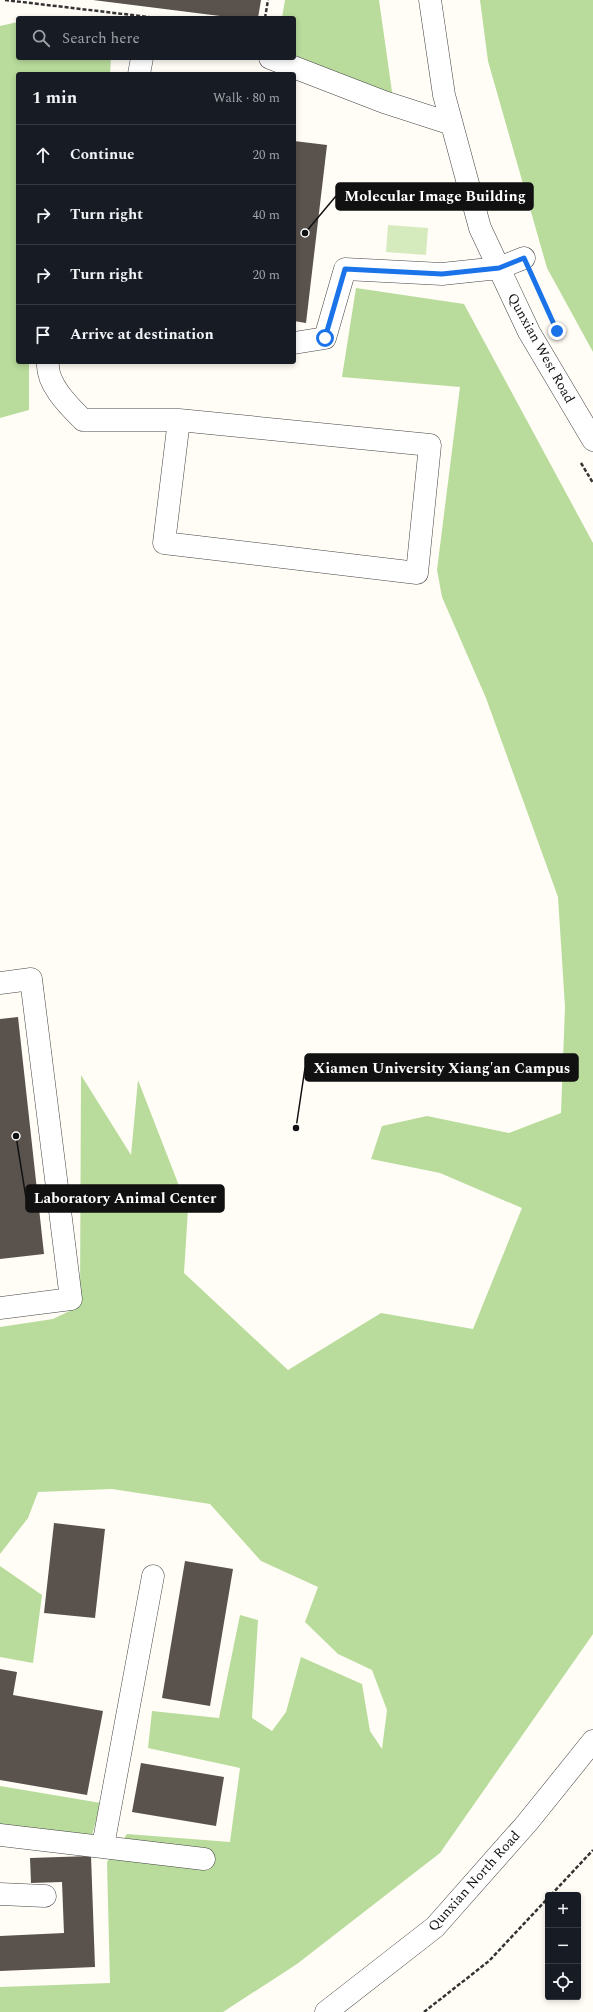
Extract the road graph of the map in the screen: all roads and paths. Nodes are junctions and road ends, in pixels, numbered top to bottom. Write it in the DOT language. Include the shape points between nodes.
graph roads {
  1 [pos="6,0"];
  2 [pos="268,0"];
  3 [pos="430,0"];
  4 [pos="140,16"];
  5 [pos="265,16"];
  6 [pos="142,60"];
  7 [pos="275,60"];
  8 [pos="139,72"];
  9 [pos="452,124"];
  10 [pos="524,258"];
  11 [pos="499,268"];
  12 [pos="296,343"];
  13 [pos="48,364"];
  14 [pos="179,420"];
  15 [pos="593,440"];
  16 [pos="0,983"];
  17 [pos="0,1308"];
  18 [pos="153,1576"];
  19 [pos="593,1741"];
  20 [pos="0,1835"];
  21 [pos="103,1846"];
  22 [pos="593,1850"];
  23 [pos="204,1859"];
  24 [pos="554,1892"];
  25 [pos="0,1894"];
  26 [pos="45,1896"];
  27 [pos="545,1901"];
  28 [pos="326,2012"];
  29 [pos="424,2012"];
  1 -- 4 [label="path"];
  2 -- 5 [label="path"];
  3 -- 9 [label="street, Qunxian West Road" via="444,95"];
  6 -- 8 [label="street"];
  7 -- 9 [label="street" via="384,102"];
  9 -- 11 [label="street, Qunxian West Road" via="480,228"];
  10 -- 11 [label="street"];
  11 -- 12 [label="street" via="442,274 345,269 325,338"];
  11 -- 15 [label="street, Qunxian West Road" via="529,332"];
  13 -- 14 [label="street" via="61,396 83,420"];
  14 -- 14 [label="street" via="164,543 417,574 430,445"];
  16 -- 17 [label="street" via="31,979 71,1299"];
  18 -- 21 [label="street"];
  19 -- 28 [label="street, Qunxian North Road" via="528,1822 435,1927"];
  20 -- 21 [label="street"];
  21 -- 23 [label="street"];
  22 -- 24 [label="path"];
  25 -- 26 [label="street"];
  27 -- 29 [label="path" via="489,1961"];
}
